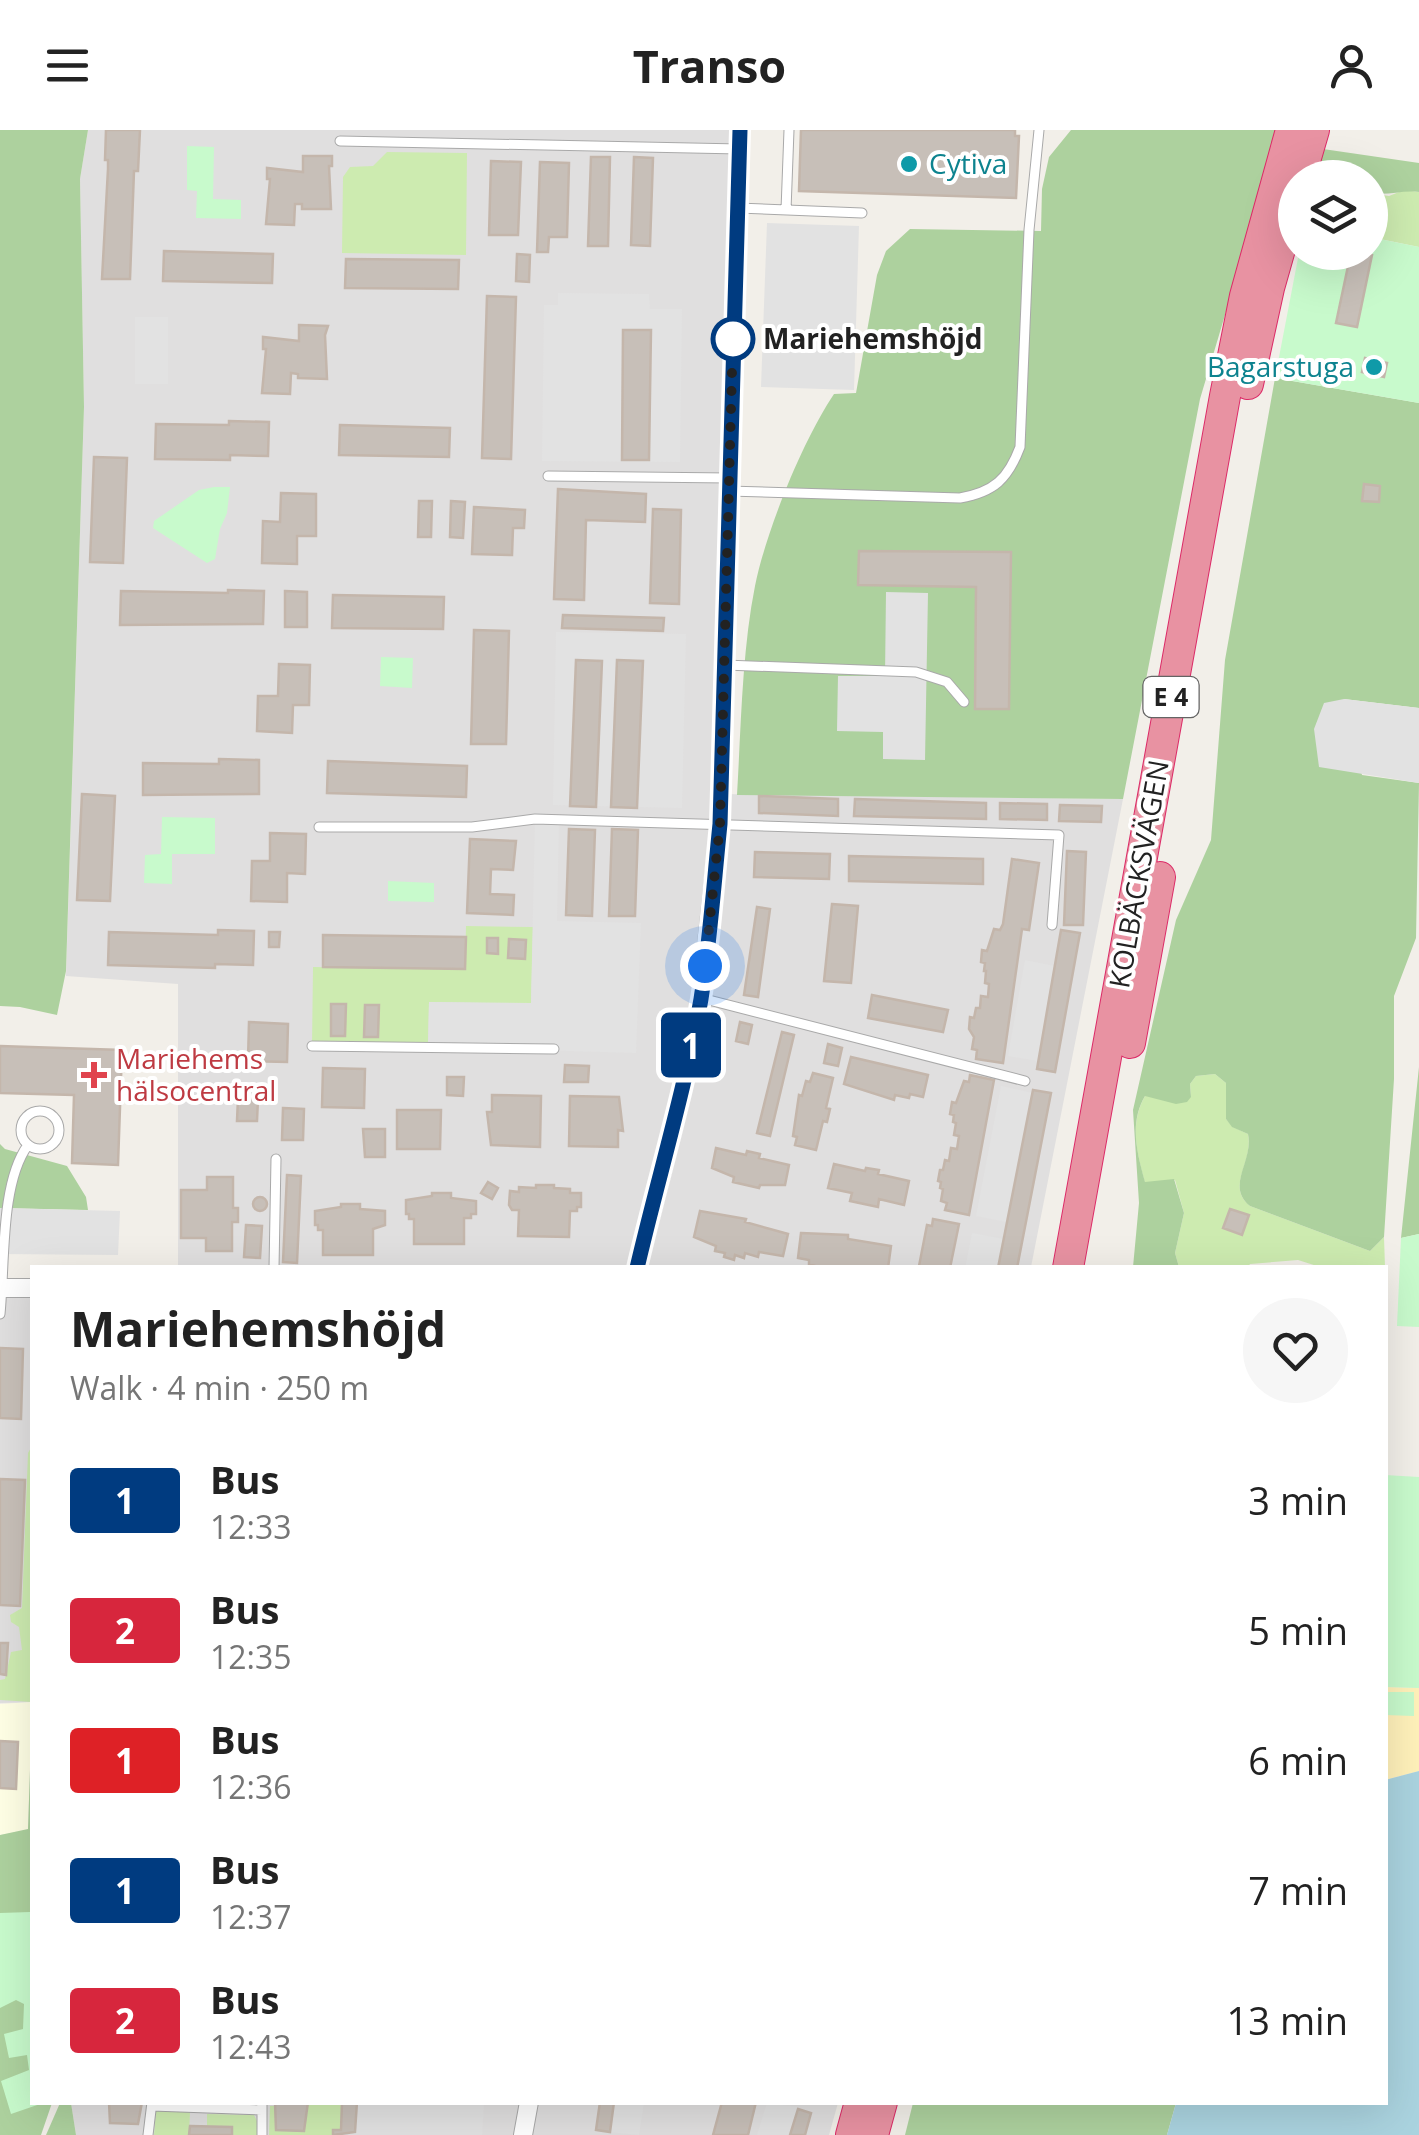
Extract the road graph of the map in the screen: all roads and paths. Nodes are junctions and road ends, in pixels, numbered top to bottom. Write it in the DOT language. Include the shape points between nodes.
graph roads {
  1 [pos="789,130"];
  2 [pos="1039,130"];
  3 [pos="1292,130"];
  4 [pos="1314,130"];
  5 [pos="340,140"];
  6 [pos="740,140"];
  7 [pos="1305,160"];
  8 [pos="738,208"];
  9 [pos="786,210"];
  10 [pos="862,212"];
  11 [pos="1278,256"];
  12 [pos="548,476"];
  13 [pos="728,485"];
  14 [pos="725,665"];
  15 [pos="964,702"];
  16 [pos="720,824"];
  17 [pos="319,827"];
  18 [pos="1052,925"];
  19 [pos="701,998"];
  20 [pos="312,1046"];
  21 [pos="554,1049"];
  22 [pos="1025,1080"];
  23 [pos="28,1145"];
  24 [pos="276,1159"];
  25 [pos="274,1265"];
  26 [pos="639,1265"];
  27 [pos="1069,1265"];
  28 [pos="1090,1265"];
  29 [pos="1,1288"];
  30 [pos="30,1288"];
  31 [pos="0,1314"];
  32 [pos="152,2105"];
  33 [pos="207,2105"];
  34 [pos="528,2105"];
  35 [pos="859,2105"];
  36 [pos="881,2105"];
  37 [pos="262,2106"];
  38 [pos="148,2135"];
  39 [pos="262,2135"];
  40 [pos="523,2135"];
  41 [pos="851,2135"];
  42 [pos="873,2135"];
  1 -- 9 [label="lane"];
  2 -- 13 [label="lane" via="1020,447 1001,484 960,498"];
  3 -- 27 [label="highway, KOLBÄCKSVÄGEN / E 4" via="1245,296 1225,396"];
  4 -- 7 [label="highway"];
  5 -- 6 [label="lane"];
  6 -- 8 [label="street"];
  8 -- 9 [label="lane"];
  8 -- 13 [label="street"];
  9 -- 10 [label="lane"];
  11 -- 28 [label="highway, KOLBÄCKSVÄGEN / E 4" via="1246,394"];
  12 -- 13 [label="lane"];
  13 -- 14 [label="street"];
  14 -- 15 [label="lane" via="916,672 948,682"];
  14 -- 16 [label="street"];
  16 -- 17 [label="lane" via="536,819 472,828"];
  16 -- 18 [label="lane" via="1059,835"];
  16 -- 19 [label="street"];
  19 -- 22 [label="lane"];
  19 -- 26 [label="street"];
  20 -- 21 [label="lane"];
  23 -- 23 [label="lane" via="52,1145 58,1119 28,1114 20,1127"];
  23 -- 29 [label="lane" via="9,1182"];
  24 -- 25 [label="lane"];
  29 -- 30 [label="street"];
  29 -- 31 [label="lane"];
  32 -- 38 [label="lane"];
  33 -- 37 [label="lane"];
  34 -- 40 [label="street"];
  35 -- 41 [label="highway"];
  36 -- 42 [label="highway"];
  37 -- 39 [label="lane"];
}
